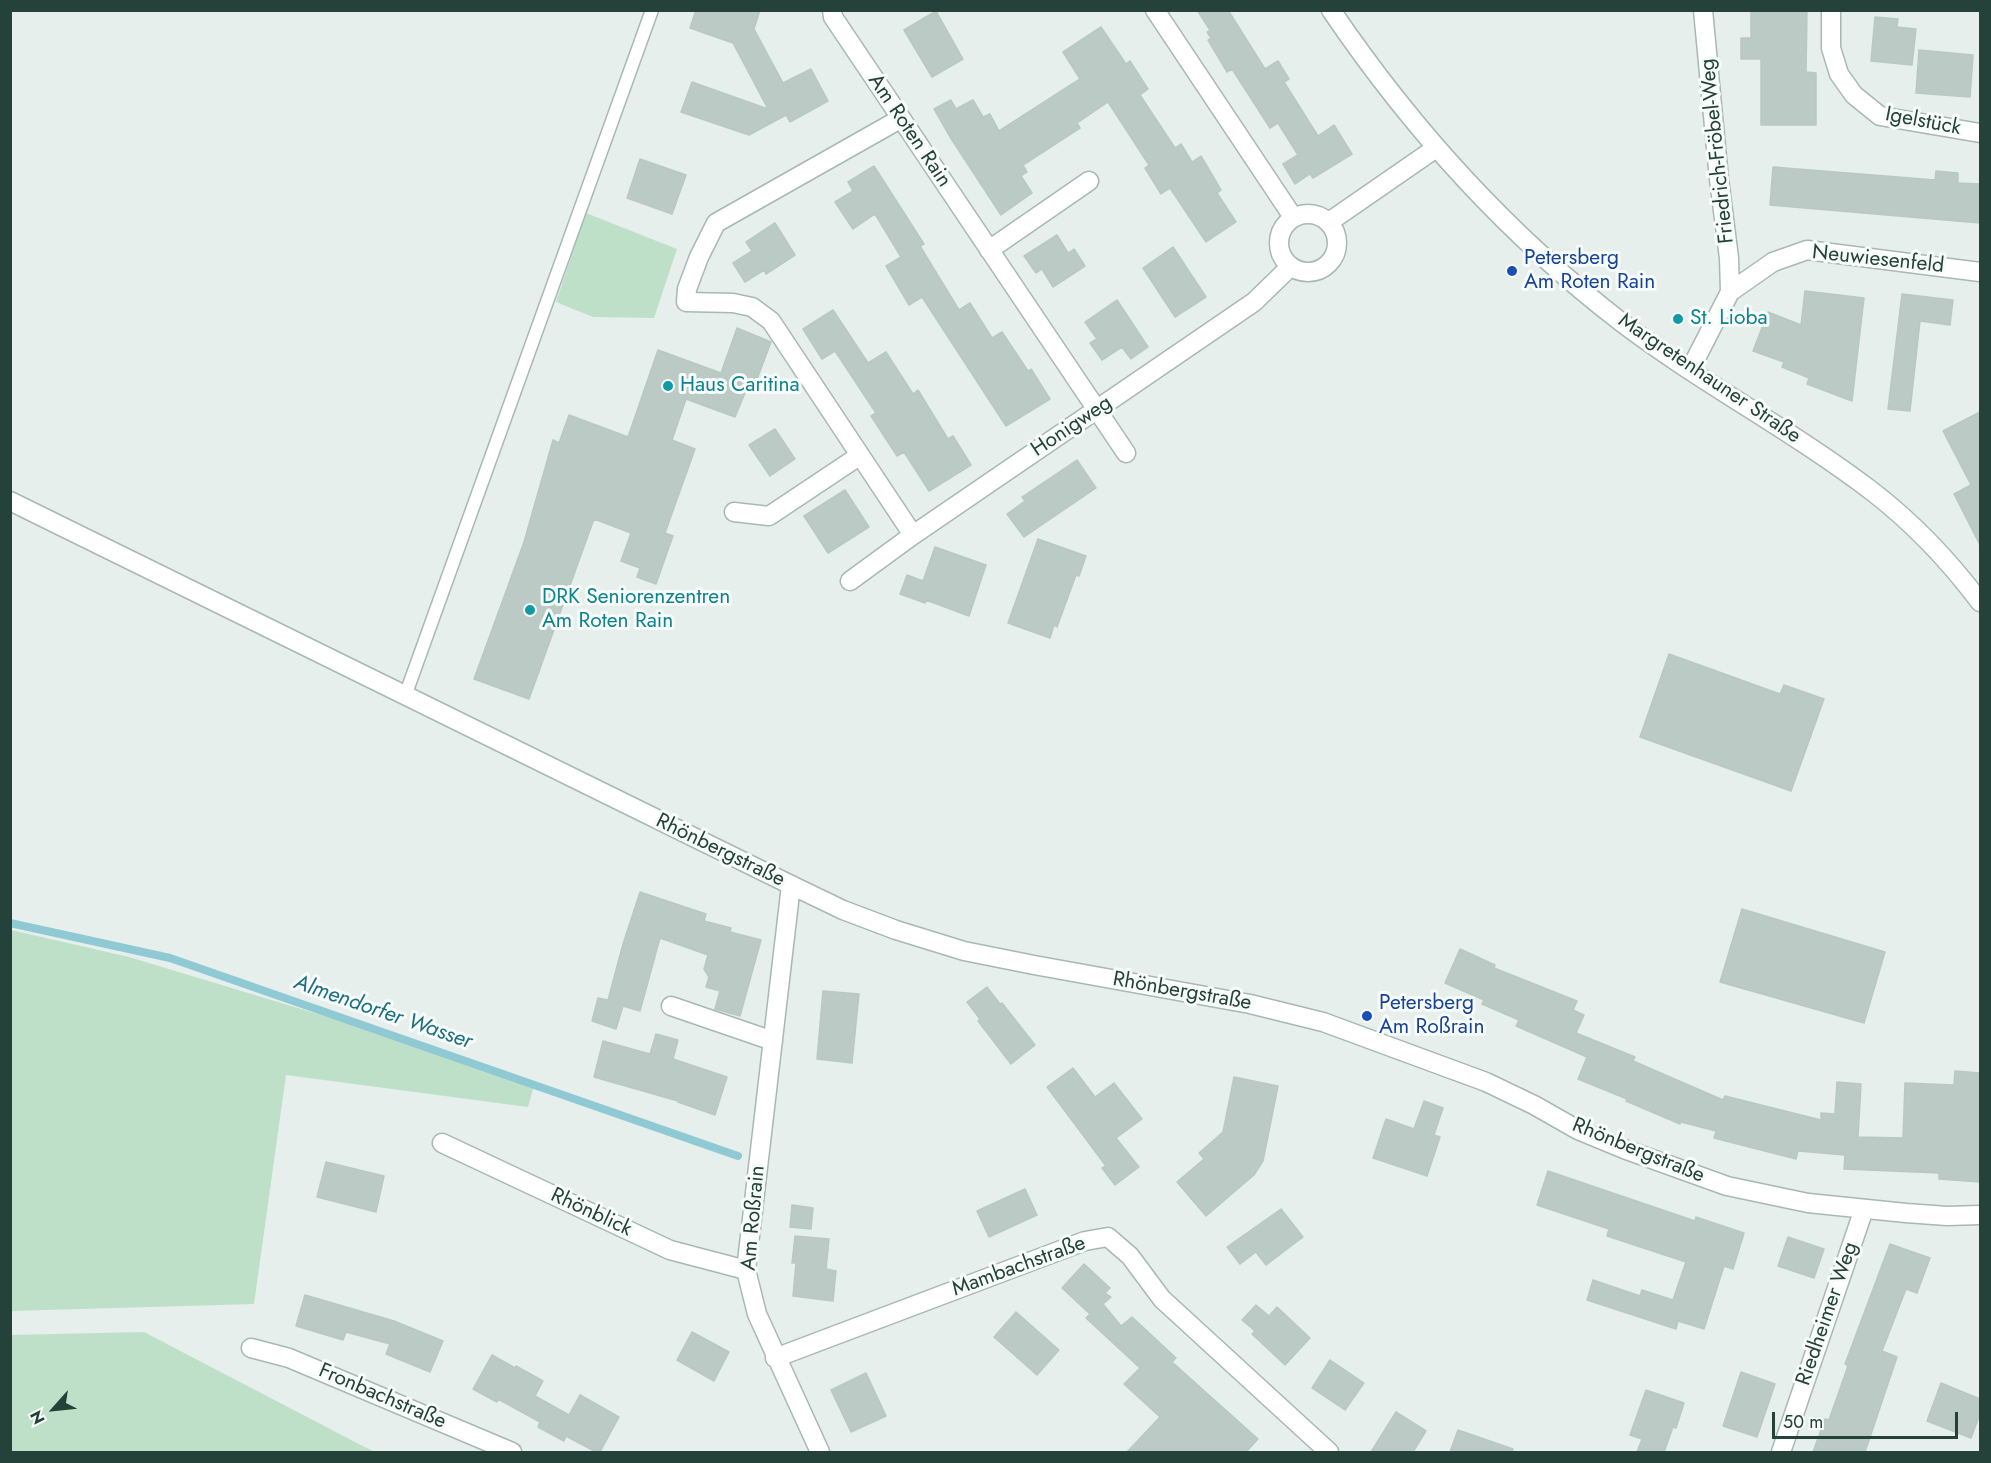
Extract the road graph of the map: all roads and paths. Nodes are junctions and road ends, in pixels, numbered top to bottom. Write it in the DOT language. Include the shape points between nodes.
graph roads {
  1 [pos="652,10"];
  2 [pos="832,10"];
  3 [pos="1155,10"];
  4 [pos="1331,10"];
  5 [pos="1703,10"];
  6 [pos="1831,10"];
  7 [pos="900,119"];
  8 [pos="1980,133"];
  9 [pos="1436,148"];
  10 [pos="1089,181"];
  11 [pos="1293,217"];
  12 [pos="1329,222"];
  13 [pos="989,250"];
  14 [pos="1290,267"];
  15 [pos="1980,272"];
  16 [pos="1730,292"];
  17 [pos="1690,370"];
  18 [pos="1096,411"];
  19 [pos="1126,453"];
  20 [pos="859,456"];
  21 [pos="10,501"];
  22 [pos="734,512"];
  23 [pos="913,535"];
  24 [pos="850,581"];
  25 [pos="1980,602"];
  26 [pos="405,696"];
  27 [pos="791,885"];
  28 [pos="671,1006"];
  29 [pos="772,1041"];
  30 [pos="442,1143"];
  31 [pos="1864,1209"];
  32 [pos="1980,1215"];
  33 [pos="746,1270"];
  34 [pos="251,1348"];
  35 [pos="775,1358"];
  36 [pos="512,1452"];
  37 [pos="820,1452"];
  38 [pos="1329,1452"];
  39 [pos="1781,1452"];
  1 -- 26 [label="lane"];
  2 -- 7 [label="street, Am Roten Rain"];
  3 -- 11 [label="street"];
  4 -- 9 [label="street, Margretenhauner Straße" via="1390,93"];
  5 -- 16 [label="street, Friedrich-Fröbel-Weg"];
  6 -- 8 [label="street, Igelstück" via="1832,48 1839,74 1854,95 1880,116"];
  7 -- 13 [label="street, Am Roten Rain"];
  7 -- 20 [label="street" via="716,223 687,289 686,302 733,303 752,308 771,321"];
  9 -- 12 [label="street"];
  9 -- 17 [label="street, Margretenhauner Straße" via="1533,249 1622,322"];
  10 -- 13 [label="street"];
  11 -- 12 [label="street" via="1312,213"];
  11 -- 14 [label="street" via="1279,235 1278,246"];
  12 -- 14 [label="street" via="1336,233 1334,258 1314,272"];
  13 -- 18 [label="street, Am Roten Rain"];
  14 -- 18 [label="street, Honigweg" via="1254,302"];
  15 -- 16 [label="street, Neuwiesenfeld" via="1807,250 1773,262"];
  16 -- 17 [label="street, Neuwiesenfeld"];
  17 -- 25 [label="street, Margretenhauner Straße" via="1875,493 1921,534"];
  18 -- 19 [label="street, Am Roten Rain"];
  18 -- 23 [label="street, Honigweg"];
  20 -- 22 [label="street" via="769,516"];
  20 -- 23 [label="street"];
  21 -- 26 [label="street, Rhönbergstraße"];
  23 -- 24 [label="street, Honigweg"];
  26 -- 27 [label="street, Rhönbergstraße"];
  27 -- 29 [label="street, Am Roßrain"];
  27 -- 31 [label="street, Rhönbergstraße" via="843,910 964,951 1250,1004 1323,1022 1486,1082 1578,1130 1692,1174 1762,1195"];
  28 -- 29 [label="street"];
  29 -- 33 [label="street, Am Roßrain"];
  30 -- 33 [label="street, Rhönblick" via="670,1250"];
  31 -- 32 [label="street, Rhönbergstraße"];
  31 -- 39 [label="street, Riedheimer Weg"];
  33 -- 35 [label="street, Am Roßrain" via="757,1314"];
  34 -- 36 [label="street, Fronbachstraße" via="289,1359"];
  35 -- 37 [label="street, Am Roßrain"];
  35 -- 38 [label="street, Mambachstraße" via="1086,1241 1108,1237 1130,1256 1162,1299"];
}
